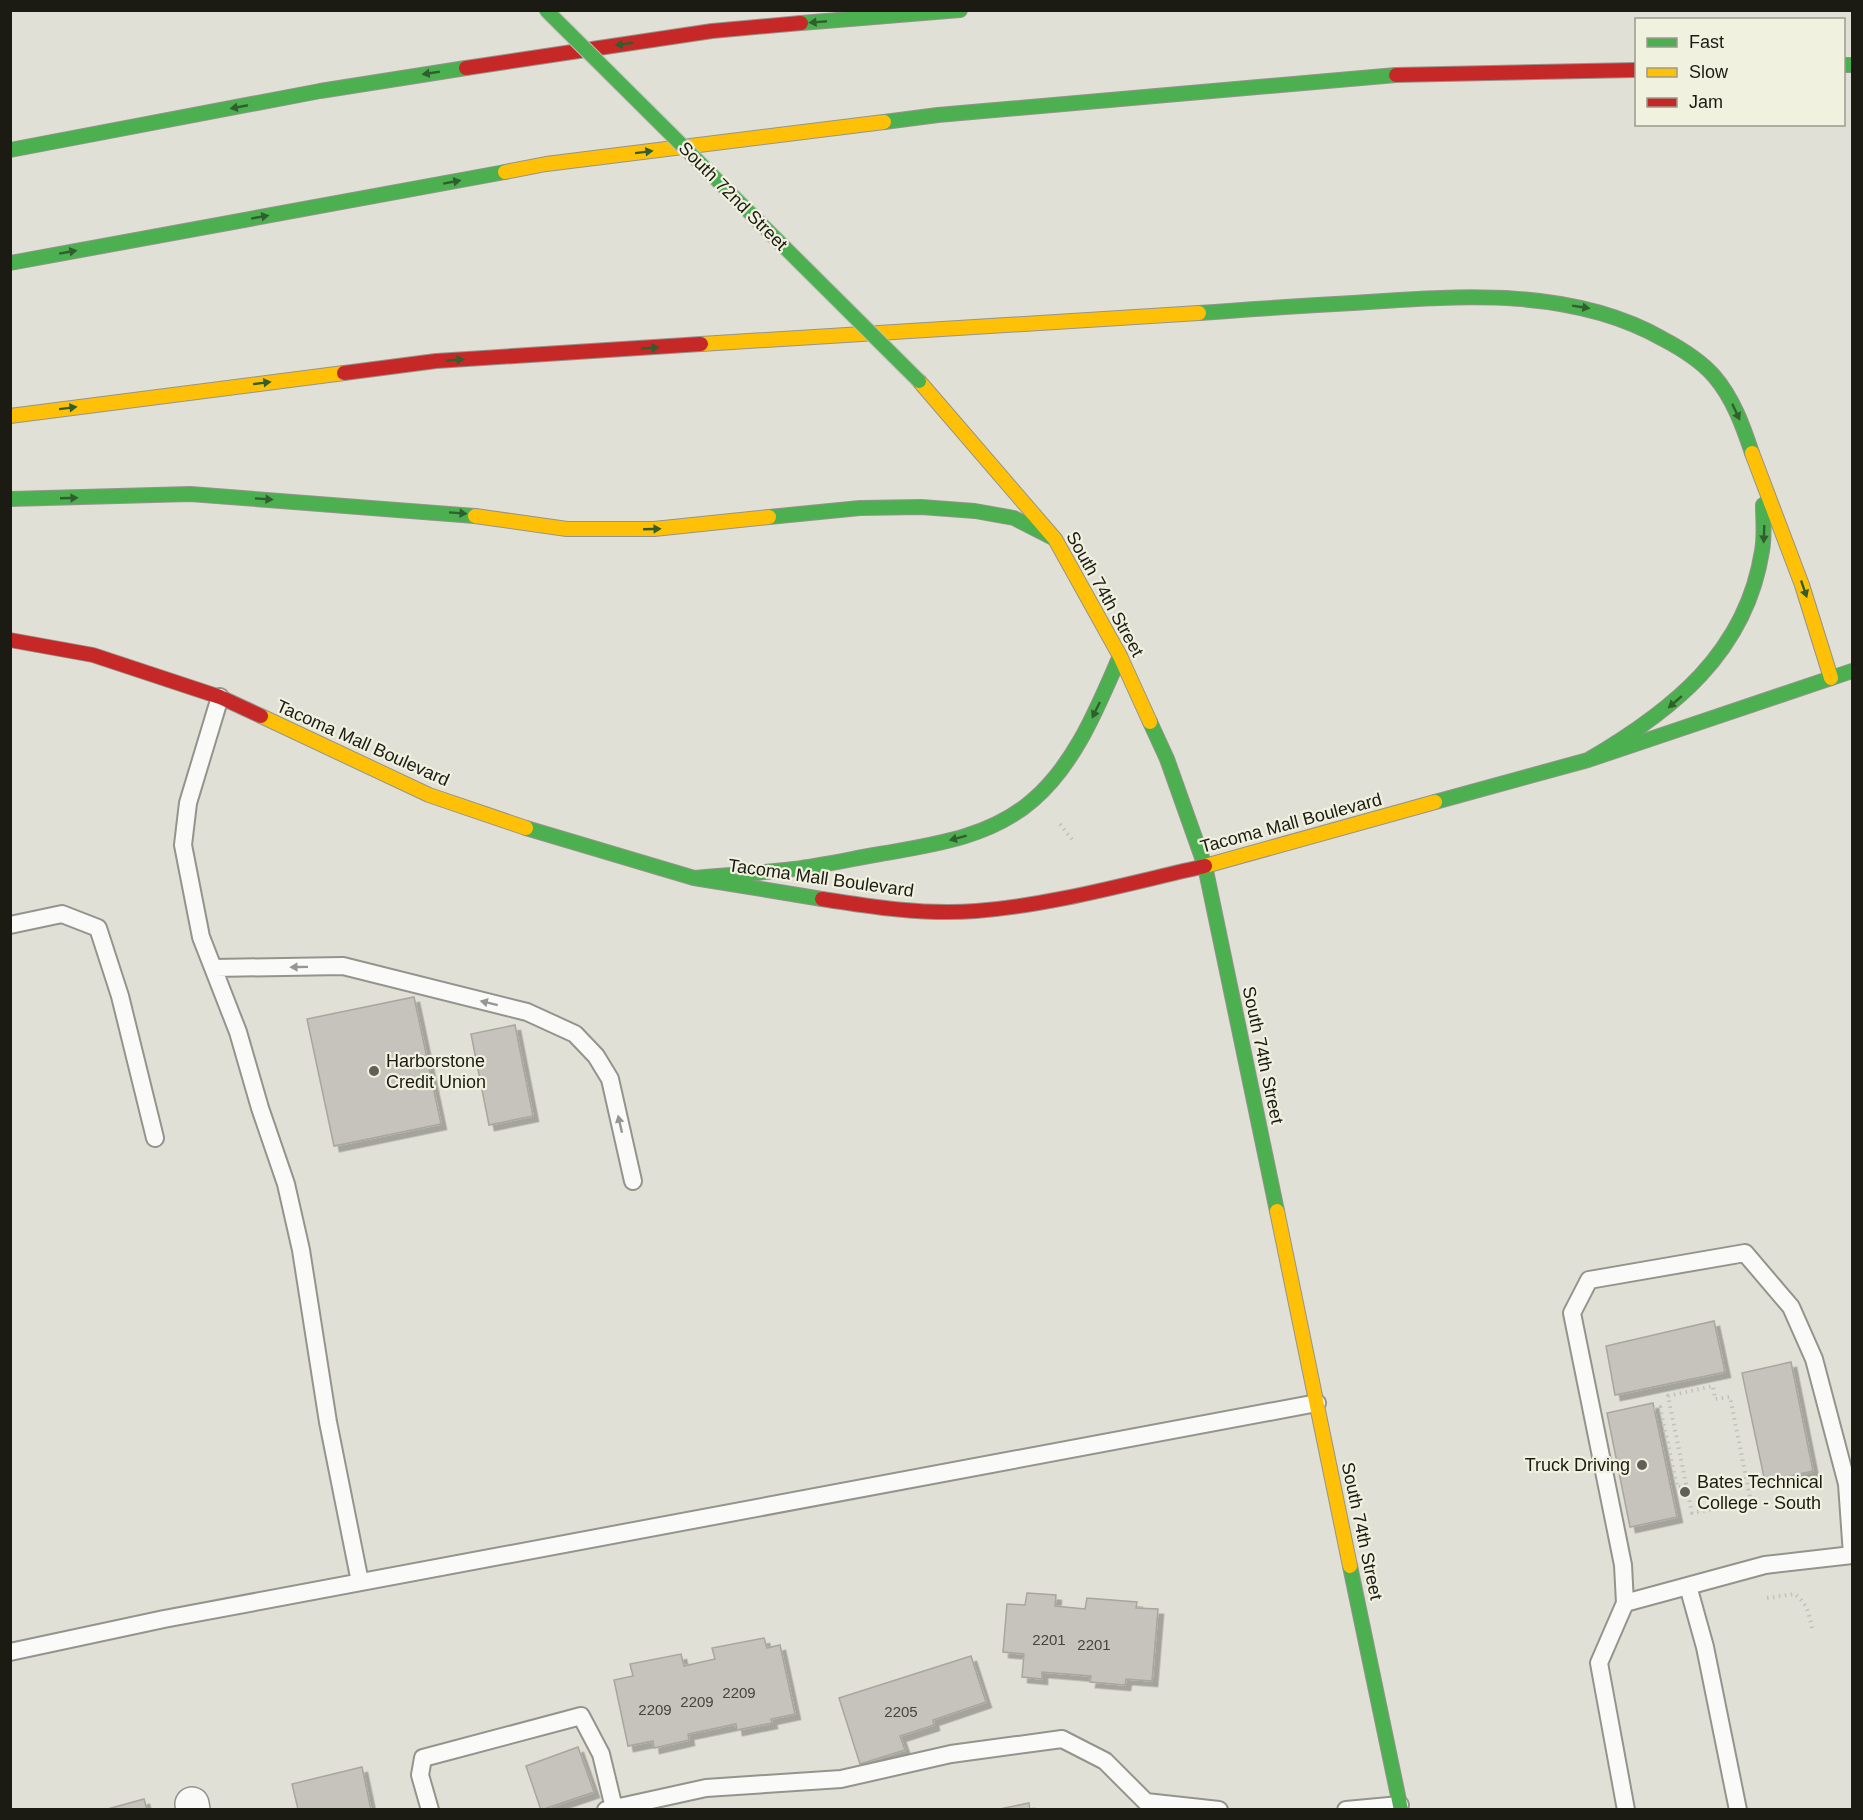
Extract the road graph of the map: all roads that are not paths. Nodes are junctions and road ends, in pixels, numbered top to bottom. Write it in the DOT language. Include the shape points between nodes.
graph roads {
  1 [pos="546,10"];
  2 [pos="960,10"];
  3 [pos="1635,70"];
  4 [pos="10,150"];
  5 [pos="10,263"];
  6 [pos="919,381"];
  7 [pos="10,416"];
  8 [pos="1752,456"];
  9 [pos="10,500"];
  10 [pos="1055,538"];
  11 [pos="10,640"];
  12 [pos="1120,656"];
  13 [pos="1852,671"];
  14 [pos="1832,678"];
  15 [pos="220,697"];
  16 [pos="1587,760"];
  17 [pos="1206,866"];
  18 [pos="694,878"];
  19 [pos="10,925"];
  20 [pos="214,968"];
  21 [pos="155,1138"];
  22 [pos="633,1181"];
  23 [pos="1317,1403"];
  24 [pos="1852,1555"];
  25 [pos="360,1582"];
  26 [pos="1688,1586"];
  27 [pos="1625,1603"];
  28 [pos="10,1652"];
  29 [pos="1401,1807"];
  30 [pos="430,1809"];
  31 [pos="610,1809"];
  32 [pos="1219,1809"];
  33 [pos="1346,1809"];
  34 [pos="1626,1809"];
  35 [pos="1737,1809"];
  1 -- 6 [label="main road, South 72nd Street, bridge"];
  2 -- 4 [label="main road, one-way" via="712,31 320,91"];
  5 -- 3 [label="main road, one-way" via="546,164 938,115 1394,75"];
  6 -- 10 [label="main road, South 74th Street"];
  7 -- 8 [label="main road, one-way" via="436,362 1472,297 1537,300 1596,309 1660,335 1714,377 1738,416"];
  8 -- 14 [label="main road, one-way" via="1800,578"];
  8 -- 16 [label="main road, one-way" via="1763,499 1764,553 1756,583 1734,633 1698,682 1674,703 1617,745"];
  9 -- 10 [label="main road, one-way" via="190,494 472,514 567,529 654,529 860,508 921,507 1014,518"];
  10 -- 12 [label="main road, South 74th Street"];
  11 -- 15 [label="main road, Tacoma Mall Boulevard" via="93,655"];
  12 -- 17 [label="main road, South 74th Street" via="1167,759"];
  12 -- 18 [label="main road, one-way" via="1094,715 1066,759 1033,800 1007,818 976,833 931,845 786,870"];
  13 -- 14 [label="main road, Tacoma Mall Boulevard"];
  14 -- 16 [label="main road, Tacoma Mall Boulevard"];
  15 -- 18 [label="main road, Tacoma Mall Boulevard" via="429,795 545,835"];
  15 -- 20 [label="lane" via="188,803 183,845 201,937"];
  16 -- 17 [label="main road, Tacoma Mall Boulevard"];
  17 -- 18 [label="main road, Tacoma Mall Boulevard" via="1023,906 975,911 855,904"];
  17 -- 23 [label="main road, South 74th Street"];
  19 -- 21 [label="lane" via="62,914 98,928 120,996"];
  22 -- 20 [label="lane, one-way" via="610,1080 596,1056 575,1034 527,1012 343,966"];
  20 -- 25 [label="lane" via="286,1184"];
  23 -- 25 [label="lane"];
  23 -- 29 [label="main road, South 74th Street"];
  24 -- 26 [label="lane" via="1765,1566"];
  24 -- 27 [label="lane" via="1846,1484 1814,1359 1791,1307 1745,1253 1589,1280 1572,1312 1623,1565"];
  25 -- 28 [label="lane"];
  26 -- 27 [label="lane"];
  26 -- 35 [label="lane" via="1705,1647"];
  27 -- 34 [label="lane" via="1599,1663"];
  29 -- 33 [label="lane"];
  30 -- 31 [label="lane" via="420,1775 423,1758 581,1716 601,1754"];
  31 -- 32 [label="lane" via="706,1788 841,1779 951,1754 1062,1739 1105,1761 1146,1802"];
}
